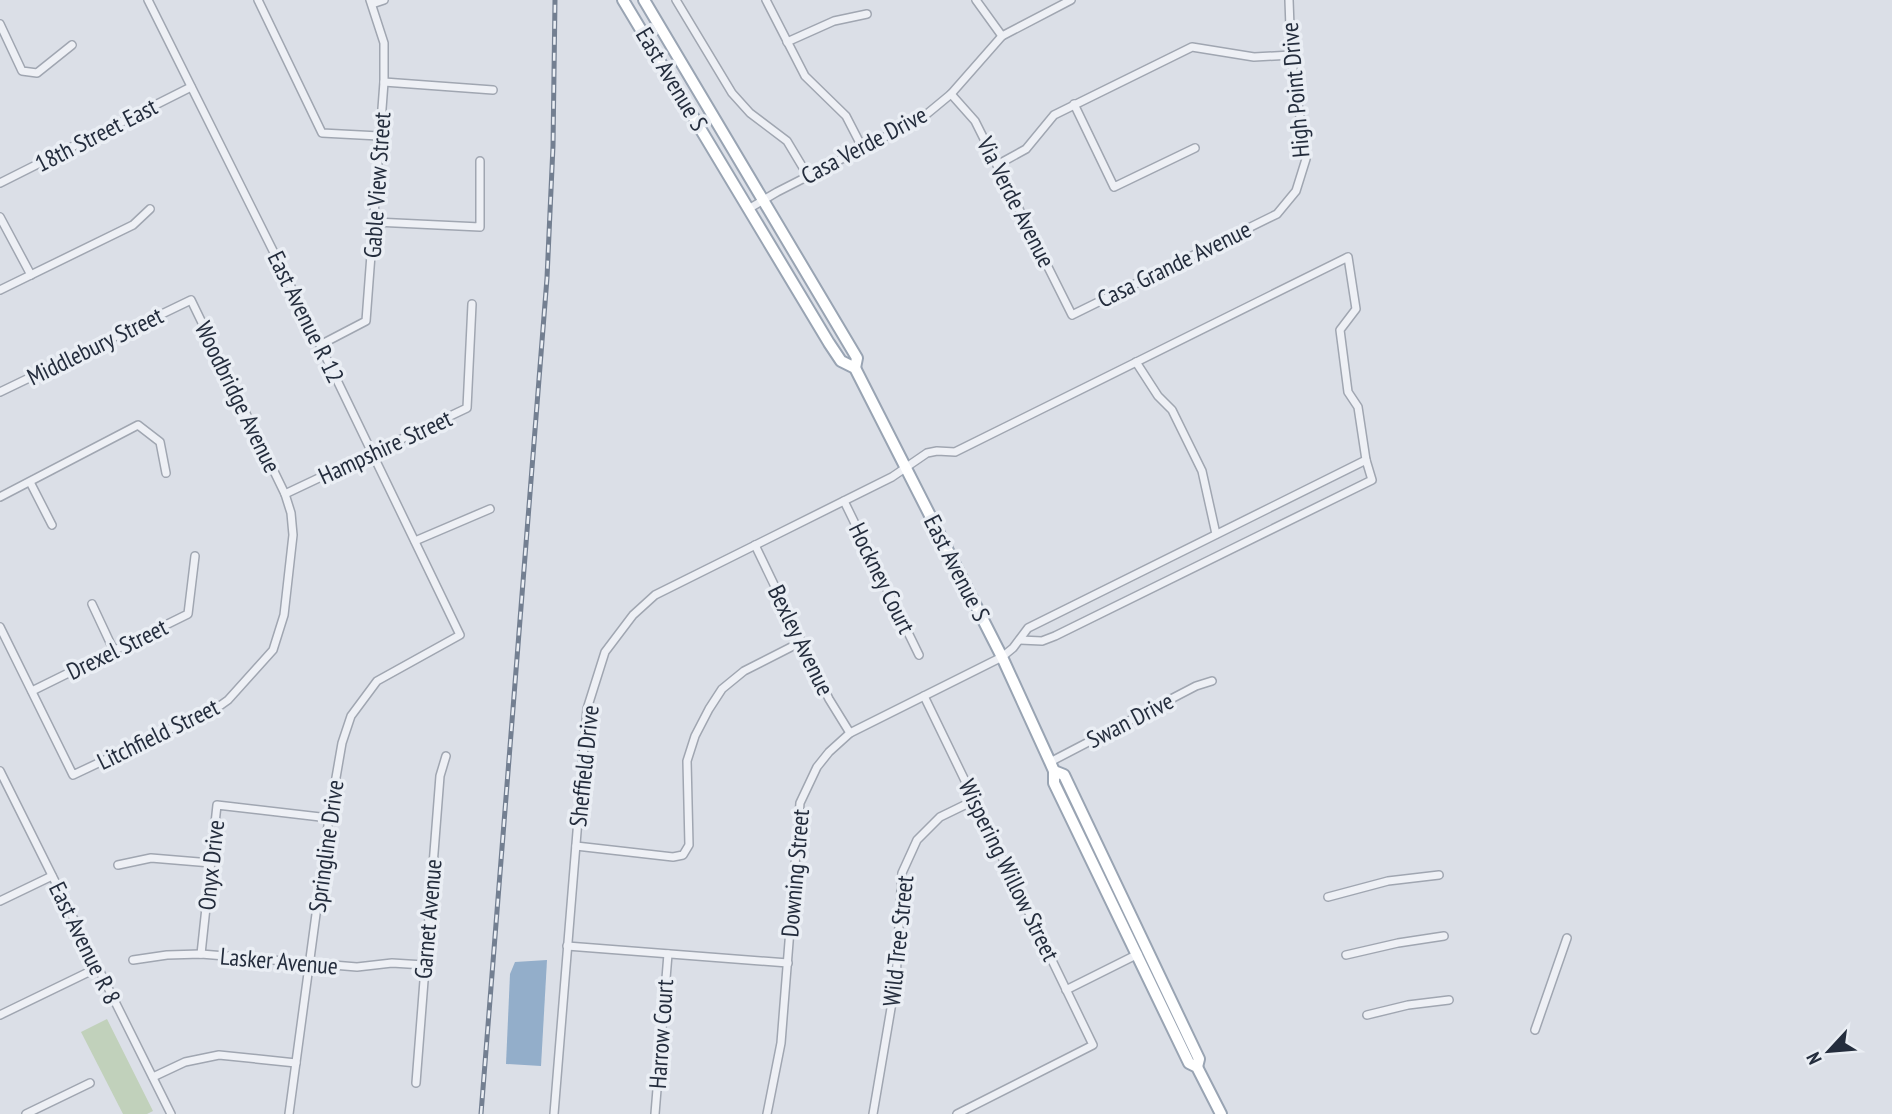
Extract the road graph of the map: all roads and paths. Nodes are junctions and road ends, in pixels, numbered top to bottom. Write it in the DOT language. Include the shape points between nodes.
graph roads {
  1 [pos="148,0"];
  2 [pos="258,0"];
  3 [pos="384,0"];
  4 [pos="624,0"];
  5 [pos="644,0"];
  6 [pos="676,0"];
  7 [pos="766,0"];
  8 [pos="976,0"];
  9 [pos="1071,0"];
  10 [pos="1289,0"];
  11 [pos="371,2"];
  12 [pos="867,14"];
  13 [pos="0,24"];
  14 [pos="1002,36"];
  15 [pos="787,42"];
  16 [pos="72,45"];
  17 [pos="1292,55"];
  18 [pos="384,82"];
  19 [pos="191,87"];
  20 [pos="493,89"];
  21 [pos="951,94"];
  22 [pos="1074,104"];
  23 [pos="379,136"];
  24 [pos="1195,148"];
  25 [pos="863,149"];
  26 [pos="480,160"];
  27 [pos="997,165"];
  28 [pos="808,176"];
  29 [pos="0,183"];
  30 [pos="764,199"];
  31 [pos="750,208"];
  32 [pos="150,209"];
  33 [pos="1277,214"];
  34 [pos="0,217"];
  35 [pos="375,222"];
  36 [pos="32,275"];
  37 [pos="0,290"];
  38 [pos="191,300"];
  39 [pos="472,303"];
  40 [pos="1072,315"];
  41 [pos="320,345"];
  42 [pos="1136,362"];
  43 [pos="855,368"];
  44 [pos="0,392"];
  45 [pos="373,454"];
  46 [pos="1366,460"];
  47 [pos="906,466"];
  48 [pos="166,473"];
  49 [pos="30,482"];
  50 [pos="285,494"];
  51 [pos="0,497"];
  52 [pos="844,501"];
  53 [pos="490,509"];
  54 [pos="52,525"];
  55 [pos="1216,534"];
  56 [pos="415,541"];
  57 [pos="754,545"];
  58 [pos="195,556"];
  59 [pos="92,604"];
  60 [pos="0,627"];
  61 [pos="460,635"];
  62 [pos="1020,640"];
  63 [pos="801,642"];
  64 [pos="114,651"];
  65 [pos="919,655"];
  66 [pos="1002,657"];
  67 [pos="1212,681"];
  68 [pos="32,691"];
  69 [pos="924,696"];
  70 [pos="850,733"];
  71 [pos="446,756"];
  72 [pos="1052,766"];
  73 [pos="0,771"];
  74 [pos="975,800"];
  75 [pos="329,818"];
  76 [pos="576,846"];
  77 [pos="211,863"];
  78 [pos="118,865"];
  79 [pos="1439,875"];
  80 [pos="52,876"];
  81 [pos="1328,897"];
  82 [pos="0,901"];
  83 [pos="1444,936"];
  84 [pos="1567,938"];
  85 [pos="567,946"];
  86 [pos="201,954"];
  87 [pos="668,954"];
  88 [pos="1136,955"];
  89 [pos="1346,955"];
  90 [pos="133,960"];
  91 [pos="788,962"];
  92 [pos="309,964"];
  93 [pos="424,965"];
  94 [pos="97,968"];
  95 [pos="1066,990"];
  96 [pos="1450,1000"];
  97 [pos="1173,1003"];
  98 [pos="1367,1014"];
  99 [pos="0,1015"];
  100 [pos="1535,1031"];
  101 [pos="296,1063"];
  102 [pos="1197,1067"];
  103 [pos="153,1077"];
  104 [pos="90,1083"];
  105 [pos="415,1083"];
  106 [pos="26,1114"];
  107 [pos="172,1114"];
  108 [pos="289,1114"];
  109 [pos="554,1114"];
  110 [pos="655,1114"];
  111 [pos="767,1114"];
  112 [pos="873,1114"];
  113 [pos="957,1114"];
  114 [pos="1221,1114"];
  1 -- 19 [label="street, East Avenue R 12"];
  2 -- 23 [label="street" via="322,133"];
  3 -- 11 [label="street"];
  4 -- 31 [label="main road, East Avenue S"];
  5 -- 30 [label="main road, East Avenue S"];
  6 -- 28 [label="street" via="732,93 787,141"];
  7 -- 15 [label="street"];
  8 -- 14 [label="street"];
  9 -- 14 [label="street, Casa Verde Drive"];
  10 -- 17 [label="street, High Point Drive"];
  11 -- 18 [label="street, Gable View Street" via="384,43"];
  12 -- 15 [label="street" via="834,21"];
  13 -- 16 [label="street" via="22,71 37,73"];
  14 -- 21 [label="street, Casa Verde Drive"];
  15 -- 25 [label="street" via="805,76 846,116"];
  17 -- 22 [label="street" via="1254,57 1192,47"];
  17 -- 33 [label="street, High Point Drive" via="1306,159 1296,191"];
  18 -- 20 [label="street"];
  18 -- 23 [label="street, Gable View Street"];
  19 -- 29 [label="street, 18th Street East"];
  19 -- 41 [label="street, East Avenue R 12"];
  21 -- 25 [label="street, Casa Verde Drive" via="922,118"];
  21 -- 27 [label="street, Via Verde Avenue" via="975,121"];
  22 -- 24 [label="street" via="1114,187"];
  22 -- 27 [label="street" via="1054,115 1026,149"];
  23 -- 35 [label="street, Gable View Street"];
  25 -- 28 [label="street, Casa Verde Drive"];
  26 -- 35 [label="street" via="481,227"];
  27 -- 40 [label="street, Via Verde Avenue"];
  28 -- 30 [label="street, Casa Verde Drive"];
  30 -- 31 [label="street, Casa Verde Drive"];
  30 -- 43 [label="main road, East Avenue S" via="857,358"];
  31 -- 43 [label="main road, East Avenue S" via="841,361"];
  32 -- 36 [label="street" via="133,225"];
  33 -- 40 [label="street, Casa Grande Avenue"];
  34 -- 36 [label="street"];
  35 -- 41 [label="street, Gable View Street" via="366,321"];
  36 -- 37 [label="street"];
  38 -- 44 [label="street, Middlebury Street"];
  38 -- 50 [label="street, Woodbridge Avenue"];
  39 -- 45 [label="street, Hampshire Street" via="467,408"];
  41 -- 45 [label="street, East Avenue R 12"];
  42 -- 46 [label="street, Sheffield Drive" via="1348,257 1356,309 1340,330 1348,392 1358,407"];
  42 -- 47 [label="street, Sheffield Drive" via="955,452 927,453"];
  42 -- 55 [label="street" via="1171,410 1202,471"];
  43 -- 47 [label="main road, East Avenue S"];
  45 -- 50 [label="street, Hampshire Street"];
  45 -- 56 [label="street, East Avenue R 12"];
  46 -- 55 [label="street, Downing Street"];
  46 -- 62 [label="street" via="1372,480 1055,636"];
  47 -- 52 [label="street, Sheffield Drive"];
  47 -- 66 [label="main road, East Avenue S"];
  48 -- 49 [label="street" via="160,442 138,425"];
  49 -- 51 [label="street"];
  49 -- 54 [label="street"];
  50 -- 68 [label="street, Litchfield Street" via="293,535 284,615 273,650 228,700 73,775"];
  52 -- 57 [label="street, Sheffield Drive"];
  52 -- 65 [label="street, Hockney Court"];
  53 -- 56 [label="street"];
  55 -- 62 [label="street, Downing Street" via="1028,628"];
  56 -- 61 [label="street, East Avenue R 12"];
  57 -- 63 [label="street, Bexley Avenue"];
  57 -- 76 [label="street, Sheffield Drive" via="655,594 605,652 587,709"];
  58 -- 64 [label="street, Drexel Street" via="188,614"];
  59 -- 64 [label="street"];
  60 -- 68 [label="street"];
  61 -- 75 [label="street, Springline Drive" via="377,681 351,716"];
  62 -- 66 [label="street, Downing Street"];
  63 -- 70 [label="street, Bexley Avenue"];
  63 -- 76 [label="street" via="744,671 722,689 695,736 687,761 689,845 683,855"];
  64 -- 68 [label="street, Drexel Street"];
  66 -- 69 [label="street, Downing Street"];
  66 -- 72 [label="main road, East Avenue S"];
  67 -- 72 [label="street, Swan Drive"];
  69 -- 70 [label="street, Downing Street"];
  69 -- 74 [label="street, Wispering Willow Street"];
  70 -- 91 [label="street, Downing Street" via="817,767 800,803"];
  71 -- 93 [label="street, Garnet Avenue" via="440,775"];
  72 -- 88 [label="main road, East Avenue S" via="1054,783"];
  72 -- 97 [label="main road, East Avenue S" via="1064,775"];
  73 -- 80 [label="street, East Avenue R 8"];
  74 -- 95 [label="street, Wispering Willow Street"];
  74 -- 112 [label="street, Wild Tree Street" via="940,817 917,840 902,873 896,979"];
  75 -- 77 [label="street, Onyx Drive" via="217,806"];
  75 -- 92 [label="street, Springline Drive"];
  76 -- 85 [label="street, Sheffield Drive"];
  77 -- 78 [label="street" via="151,858"];
  77 -- 86 [label="street, Onyx Drive"];
  79 -- 81 [label="street" via="1388,881"];
  80 -- 82 [label="street"];
  80 -- 94 [label="street, East Avenue R 8"];
  83 -- 89 [label="street"];
  84 -- 100 [label="street"];
  85 -- 87 [label="street"];
  85 -- 109 [label="street, Sheffield Drive"];
  86 -- 90 [label="street, Lasker Avenue"];
  86 -- 92 [label="street, Lasker Avenue"];
  87 -- 91 [label="street"];
  87 -- 110 [label="street, Harrow Court"];
  88 -- 95 [label="street"];
  88 -- 97 [label="street" via="1142,955 1159,990"];
  88 -- 102 [label="main road, East Avenue S" via="1189,1063"];
  91 -- 111 [label="street, Downing Street"];
  92 -- 93 [label="street, Lasker Avenue"];
  92 -- 101 [label="street, Springline Drive"];
  93 -- 105 [label="street, Garnet Avenue"];
  94 -- 99 [label="street"];
  94 -- 103 [label="street, East Avenue R 8"];
  95 -- 113 [label="street, Wispering Willow Street" via="1093,1045"];
  96 -- 98 [label="street"];
  97 -- 102 [label="main road, East Avenue S" via="1199,1059"];
  101 -- 103 [label="street" via="219,1055 185,1062"];
  101 -- 108 [label="street, Springline Drive"];
  102 -- 114 [label="main road, East Avenue S"];
  103 -- 107 [label="street, East Avenue R 8"];
  104 -- 106 [label="street"];
}
